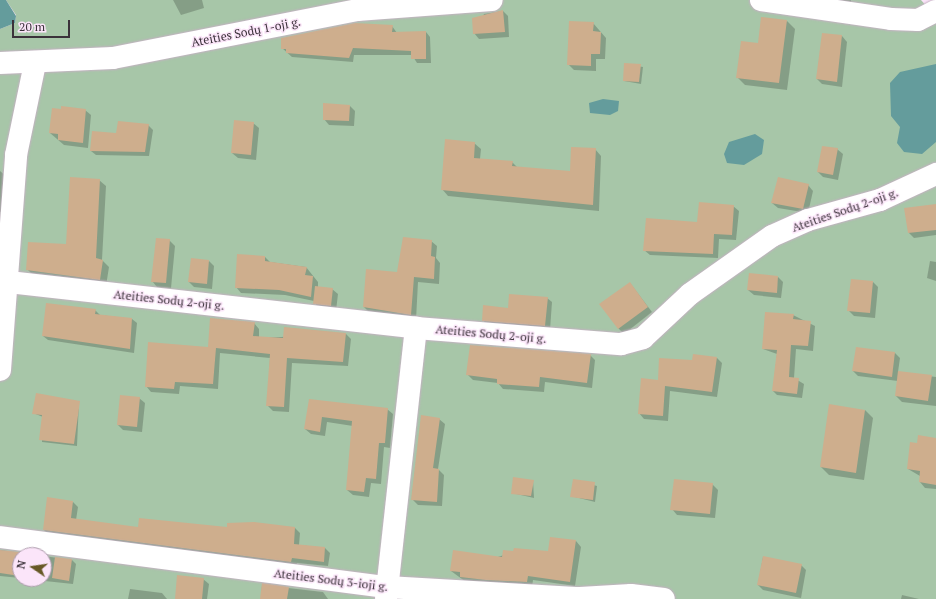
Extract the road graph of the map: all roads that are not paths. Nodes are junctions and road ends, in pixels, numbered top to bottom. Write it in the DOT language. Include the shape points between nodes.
graph roads {
  1 [pos="492,0"];
  2 [pos="761,0"];
  3 [pos="936,11"];
  4 [pos="0,63"];
  5 [pos="35,63"];
  6 [pos="936,174"];
  7 [pos="4,282"];
  8 [pos="416,328"];
  9 [pos="0,370"];
  10 [pos="0,537"];
  11 [pos="387,593"];
  12 [pos="664,599"];
  1 -- 5 [label="street, Ateities Sodų 1-oji g." via="357,10 113,58"];
  2 -- 3 [label="street" via="891,19 918,20"];
  4 -- 5 [label="street, Ateities Sodų 1-oji g."];
  5 -- 7 [label="street" via="16,155"];
  6 -- 8 [label="street, Ateities Sodų 2-oji g." via="880,200 808,220 772,236 728,264 654,329 634,342 621,344"];
  7 -- 8 [label="street, Ateities Sodų 2-oji g."];
  7 -- 9 [label="street"];
  8 -- 11 [label="street"];
  10 -- 11 [label="street, Ateities Sodų 3-ioji g."];
  11 -- 12 [label="street, Ateities Sodų 3-ioji g." via="580,598 632,595"];
}
